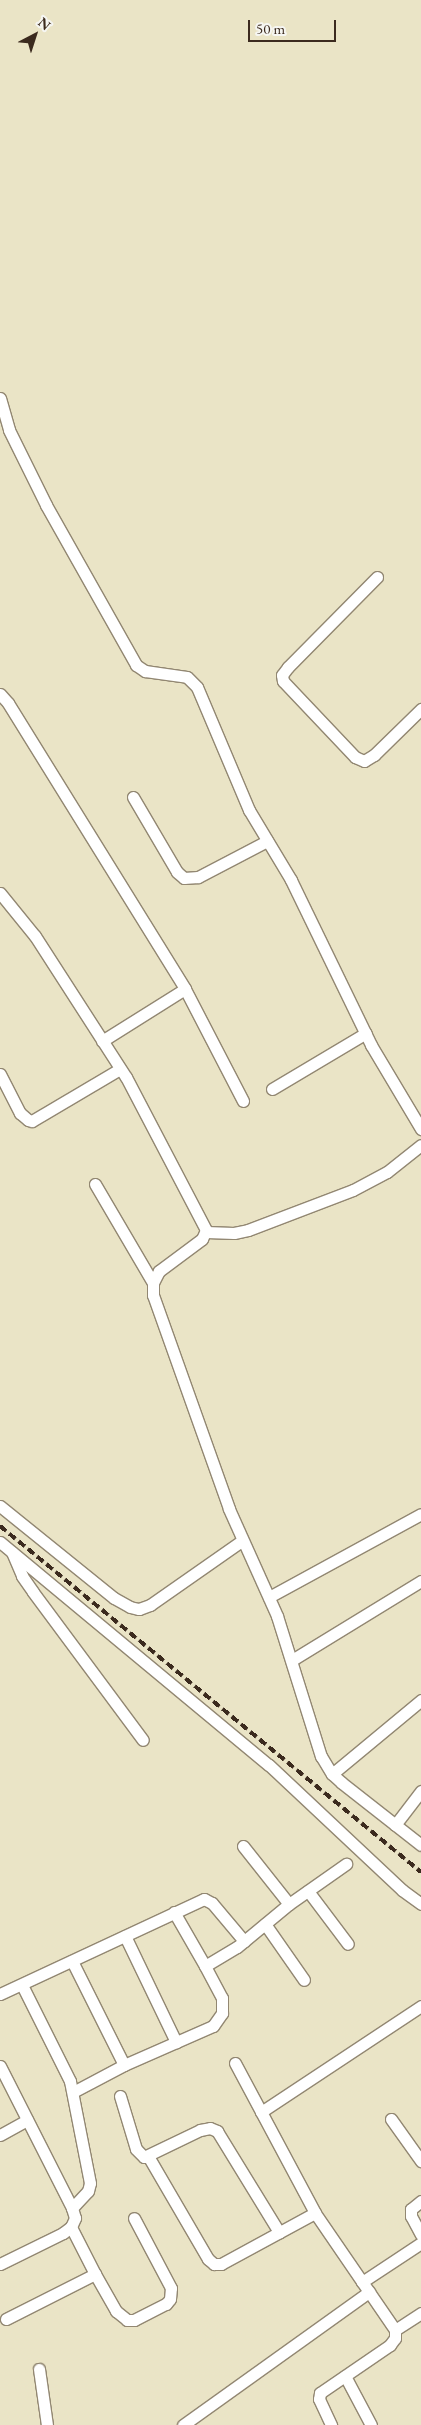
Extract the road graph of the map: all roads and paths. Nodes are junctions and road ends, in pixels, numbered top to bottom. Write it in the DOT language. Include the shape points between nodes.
graph roads {
  1 [pos="0,398"];
  2 [pos="377,577"];
  3 [pos="0,694"];
  4 [pos="421,709"];
  5 [pos="133,797"];
  6 [pos="268,841"];
  7 [pos="0,893"];
  8 [pos="185,989"];
  9 [pos="366,1033"];
  10 [pos="102,1041"];
  11 [pos="120,1069"];
  12 [pos="0,1074"];
  13 [pos="272,1089"];
  14 [pos="243,1101"];
  15 [pos="421,1129"];
  16 [pos="421,1145"];
  17 [pos="95,1184"];
  18 [pos="206,1232"];
  19 [pos="153,1283"];
  20 [pos="0,1506"];
  21 [pos="421,1514"];
  22 [pos="243,1540"];
  23 [pos="0,1542"];
  24 [pos="12,1552"];
  25 [pos="421,1581"];
  26 [pos="268,1597"];
  27 [pos="292,1660"];
  28 [pos="421,1700"];
  29 [pos="143,1740"];
  30 [pos="332,1774"];
  31 [pos="421,1791"];
  32 [pos="395,1825"];
  33 [pos="421,1845"];
  34 [pos="243,1846"];
  35 [pos="346,1864"];
  36 [pos="308,1891"];
  37 [pos="289,1904"];
  38 [pos="421,1904"];
  39 [pos="174,1912"];
  40 [pos="265,1924"];
  41 [pos="125,1936"];
  42 [pos="244,1941"];
  43 [pos="348,1944"];
  44 [pos="72,1961"];
  45 [pos="205,1966"];
  46 [pos="304,1980"];
  47 [pos="22,1985"];
  48 [pos="0,1994"];
  49 [pos="421,2006"];
  50 [pos="176,2042"];
  51 [pos="235,2063"];
  52 [pos="124,2065"];
  53 [pos="0,2066"];
  54 [pos="73,2092"];
  55 [pos="120,2096"];
  56 [pos="261,2112"];
  57 [pos="391,2119"];
  58 [pos="27,2120"];
  59 [pos="0,2134"];
  60 [pos="148,2156"];
  61 [pos="421,2161"];
  62 [pos="421,2200"];
  63 [pos="72,2208"];
  64 [pos="315,2213"];
  65 [pos="134,2218"];
  66 [pos="70,2227"];
  67 [pos="279,2232"];
  68 [pos="421,2235"];
  69 [pos="421,2243"];
  70 [pos="0,2264"];
  71 [pos="95,2274"];
  72 [pos="362,2282"];
  73 [pos="369,2292"];
  74 [pos="421,2313"];
  75 [pos="6,2319"];
  76 [pos="395,2330"];
  77 [pos="39,2369"];
  78 [pos="345,2376"];
  79 [pos="48,2425"];
  80 [pos="183,2425"];
  81 [pos="331,2425"];
  82 [pos="371,2425"];
  1 -- 6 [label="street" via="9,430 46,505 136,665 145,671 187,678 197,687 239,790"];
  2 -- 4 [label="street" via="288,667 282,675 283,681 355,757 364,760 374,755"];
  3 -- 8 [label="street"];
  5 -- 6 [label="street" via="177,872 184,878 198,877"];
  6 -- 9 [label="street" via="291,880"];
  7 -- 10 [label="street" via="35,936"];
  8 -- 10 [label="street"];
  8 -- 14 [label="street"];
  9 -- 13 [label="street"];
  9 -- 15 [label="street"];
  10 -- 11 [label="street"];
  11 -- 12 [label="street" via="32,1121 20,1113"];
  11 -- 18 [label="street"];
  16 -- 18 [label="street" via="387,1172 353,1190 248,1230"];
  17 -- 19 [label="street"];
  18 -- 19 [label="street" via="202,1239 159,1270"];
  19 -- 22 [label="street" via="153,1295 204,1443"];
  20 -- 22 [label="street" via="130,1608 150,1605"];
  21 -- 26 [label="street"];
  22 -- 26 [label="street"];
  23 -- 24 [label="street"];
  24 -- 29 [label="street" via="33,1592"];
  24 -- 38 [label="street" via="269,1765"];
  25 -- 27 [label="street"];
  26 -- 27 [label="street"];
  27 -- 30 [label="street" via="321,1756"];
  28 -- 30 [label="street"];
  30 -- 32 [label="street"];
  31 -- 32 [label="street"];
  32 -- 33 [label="street"];
  34 -- 37 [label="street"];
  35 -- 36 [label="street"];
  36 -- 37 [label="street"];
  36 -- 43 [label="street"];
  37 -- 40 [label="street"];
  39 -- 41 [label="street"];
  39 -- 42 [label="street" via="204,1899 212,1903"];
  39 -- 45 [label="street"];
  40 -- 42 [label="street"];
  40 -- 46 [label="street"];
  41 -- 44 [label="street"];
  41 -- 50 [label="street"];
  42 -- 45 [label="street"];
  44 -- 47 [label="street"];
  44 -- 52 [label="street"];
  45 -- 50 [label="street" via="222,1998 222,2013 213,2026"];
  47 -- 48 [label="street"];
  47 -- 54 [label="street" via="65,2069"];
  49 -- 56 [label="street"];
  50 -- 52 [label="street"];
  51 -- 56 [label="street"];
  52 -- 54 [label="street"];
  53 -- 58 [label="street"];
  54 -- 63 [label="street" via="90,2183 88,2191"];
  55 -- 60 [label="street" via="136,2149 144,2157"];
  56 -- 64 [label="street"];
  57 -- 61 [label="street"];
  58 -- 59 [label="street"];
  58 -- 63 [label="street"];
  60 -- 67 [label="street" via="200,2130 210,2128 217,2131"];
  60 -- 67 [label="street" via="208,2259 214,2264 221,2264"];
  62 -- 68 [label="street" via="411,2209 411,2216"];
  63 -- 66 [label="street" via="74,2218"];
  64 -- 67 [label="street"];
  64 -- 72 [label="street"];
  65 -- 71 [label="street" via="171,2288 170,2299 134,2320 127,2320 116,2311"];
  66 -- 70 [label="street"];
  66 -- 71 [label="street"];
  69 -- 72 [label="street"];
  71 -- 75 [label="street"];
  72 -- 73 [label="street"];
  73 -- 76 [label="street"];
  73 -- 80 [label="street"];
  74 -- 76 [label="street"];
  76 -- 78 [label="street" via="395,2338 390,2345"];
  77 -- 79 [label="street"];
  78 -- 81 [label="street" via="320,2393 319,2398"];
  78 -- 82 [label="street"];
}
